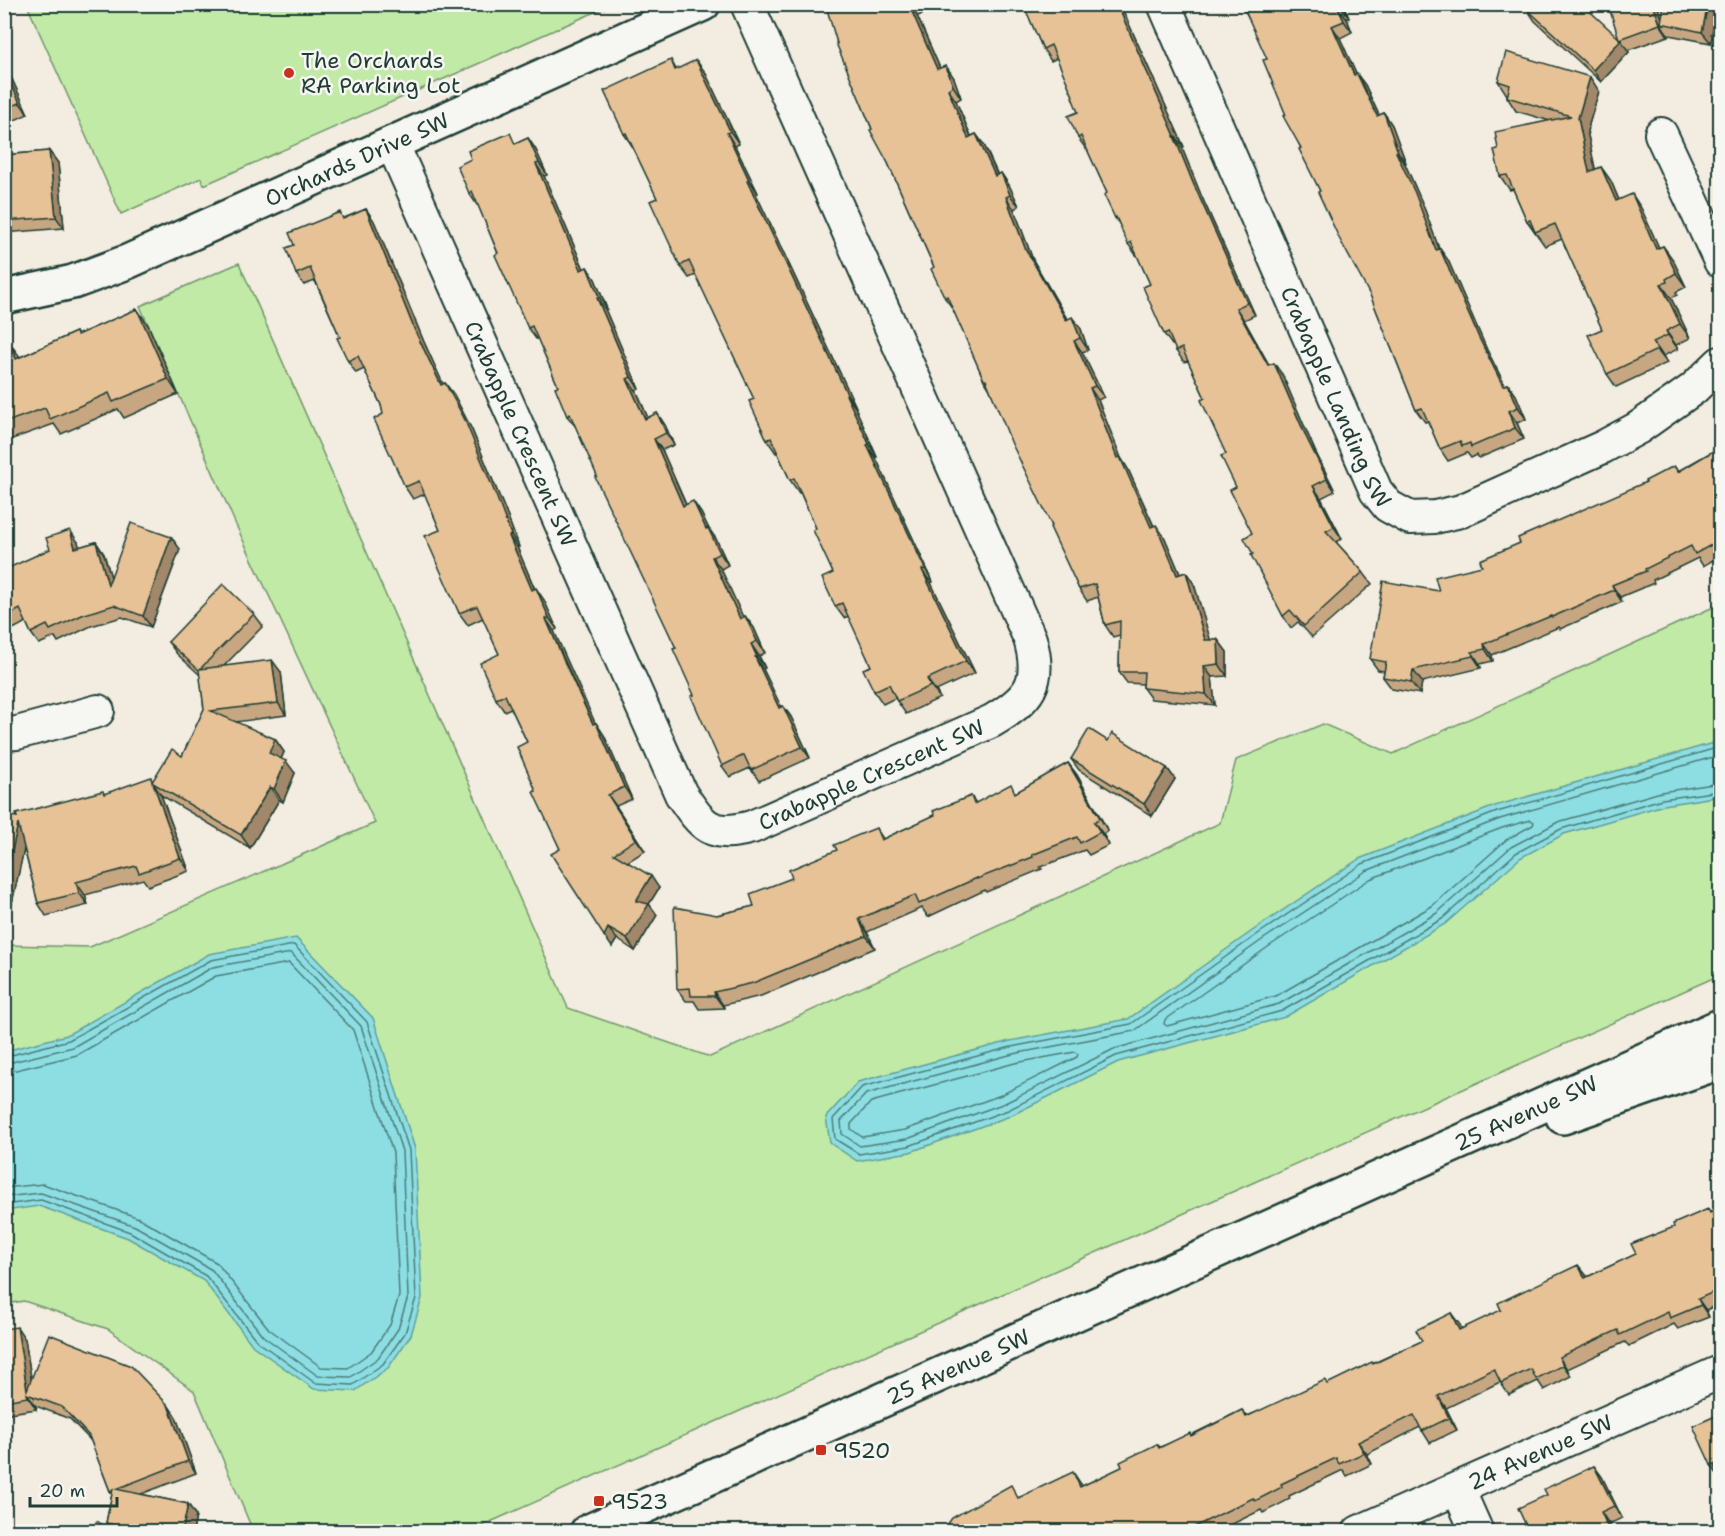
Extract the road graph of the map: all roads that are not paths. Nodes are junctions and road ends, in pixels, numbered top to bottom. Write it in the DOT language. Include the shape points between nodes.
graph roads {
  1 [pos="703,4"];
  2 [pos="747,4"];
  3 [pos="1164,4"];
  4 [pos="1661,134"];
  5 [pos="392,143"];
  6 [pos="1720,261"];
  7 [pos="4,297"];
  8 [pos="1720,363"];
  9 [pos="98,711"];
  10 [pos="4,734"];
  11 [pos="1720,1026"];
  12 [pos="1720,1062"];
  13 [pos="1330,1200"];
  14 [pos="1720,1372"];
  15 [pos="1458,1489"];
  16 [pos="587,1532"];
  17 [pos="1359,1532"];
  18 [pos="1478,1532"];
  1 -- 5 [label="main road, Orchards Drive SW"];
  2 -- 5 [label="street, Crabapple Crescent SW" via="1030,639 1036,669 1022,700 992,721 752,826 721,832 711,828 700,821 681,794"];
  3 -- 8 [label="street, Crabapple Landing SW" via="1376,491 1388,506 1410,518 1461,511 1638,428 1693,389"];
  4 -- 6 [label="street"];
  5 -- 7 [label="main road, Orchards Drive SW" via="127,262 73,282"];
  9 -- 10 [label="street"];
  11 -- 13 [label="main road, 25 Avenue SW"];
  12 -- 13 [label="main road, 25 Avenue SW"];
  13 -- 16 [label="main road, 25 Avenue SW"];
  14 -- 15 [label="street, 24 Avenue SW"];
  15 -- 17 [label="street, 24 Avenue SW"];
  15 -- 18 [label="street"];
}
